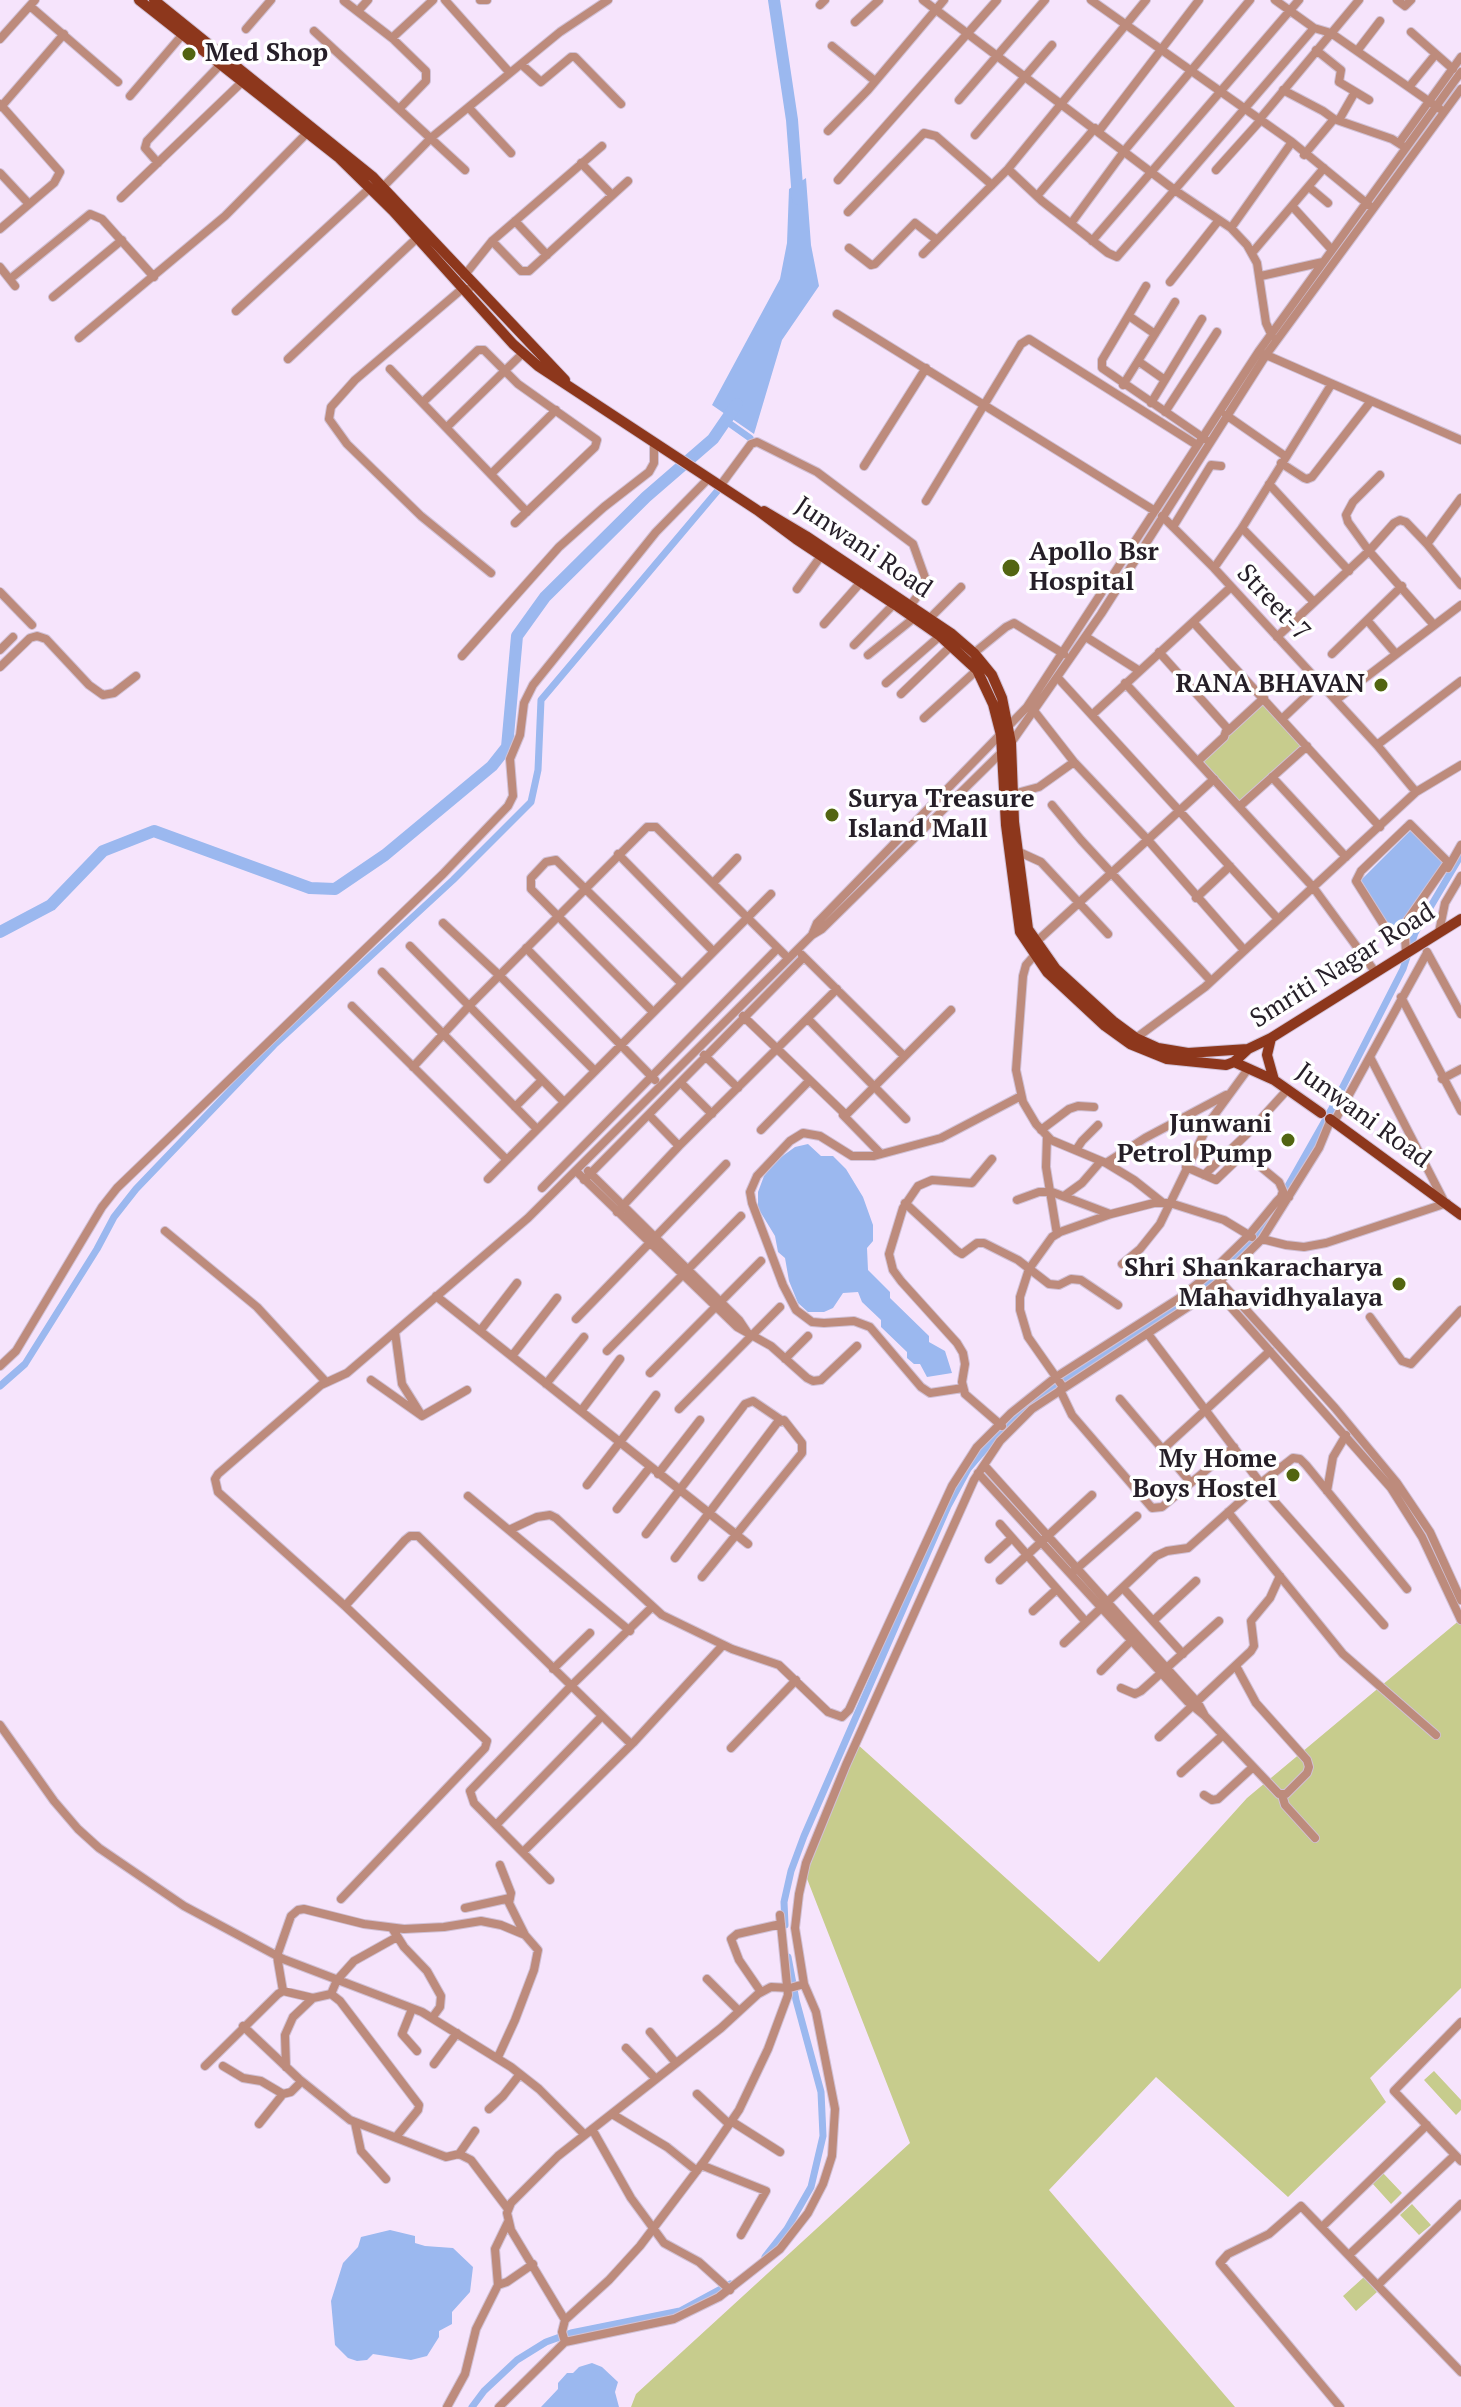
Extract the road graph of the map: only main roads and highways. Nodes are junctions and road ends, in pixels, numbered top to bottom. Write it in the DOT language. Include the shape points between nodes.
graph roads {
  1 [pos="139,0"];
  2 [pos="154,0"];
  3 [pos="310,130"];
  4 [pos="571,388"];
  5 [pos="757,510"];
  6 [pos="1005,732"];
  7 [pos="1461,919"];
  8 [pos="1036,949"];
  9 [pos="1078,996"];
  10 [pos="1271,1038"];
  11 [pos="1248,1049"];
  12 [pos="1234,1062"];
  13 [pos="1274,1080"];
  14 [pos="1461,1215"];
  1 -- 3 [label="main road"];
  2 -- 3 [label="main road"];
  3 -- 4 [label="main road" via="523,353"];
  3 -- 4 [label="main road" via="383,187"];
  4 -- 5 [label="main road"];
  5 -- 6 [label="main road, Junwani Road" via="940,636 977,670"];
  5 -- 6 [label="main road, Junwani Road" via="774,516 974,653 997,686"];
  6 -- 8 [label="main road, Junwani Road" via="1011,743 1024,910"];
  6 -- 8 [label="main road, Junwani Road" via="1006,825 1016,913 1020,932"];
  7 -- 10 [label="main road, Smriti Nagar Road" via="1423,948 1406,953"];
  8 -- 9 [label="main road, Junwani Road"];
  9 -- 11 [label="main road, Junwani Road" via="1158,1048 1188,1053"];
  9 -- 12 [label="main road, Junwani Road" via="1105,1026 1152,1054 1202,1063"];
  10 -- 11 [label="main road, Smriti Nagar Road"];
  10 -- 13 [label="main road" via="1267,1055"];
  11 -- 12 [label="main road"];
  12 -- 13 [label="main road, Junwani Road"];
  13 -- 14 [label="main road, Junwani Road"];
}
